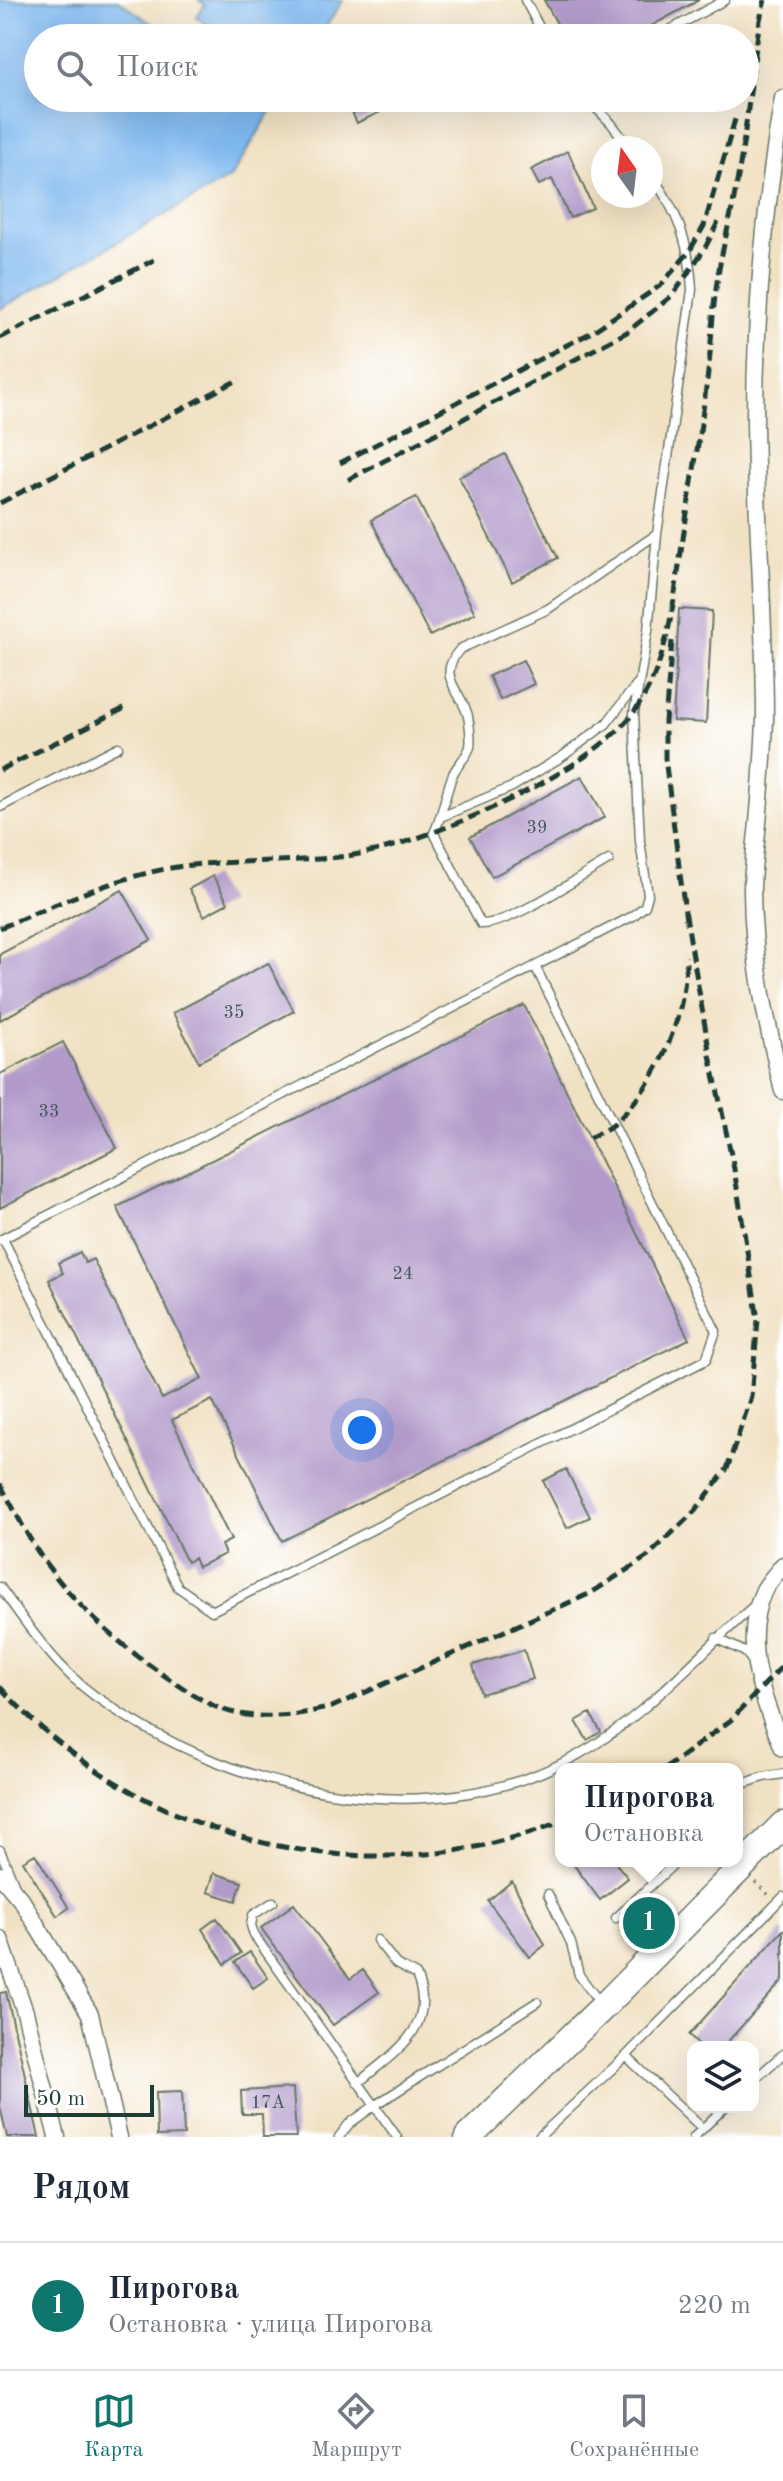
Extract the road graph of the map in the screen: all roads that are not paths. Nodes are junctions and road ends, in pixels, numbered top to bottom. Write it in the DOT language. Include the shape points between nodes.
graph roads {
  1 [pos="525,0"];
  2 [pos="725,0"];
  3 [pos="538,24"];
  4 [pos="681,24"];
  5 [pos="783,98"];
  6 [pos="600,112"];
  7 [pos="621,136"];
  8 [pos="663,194"];
  9 [pos="657,534"];
  10 [pos="637,684"];
  11 [pos="118,747"];
  12 [pos="0,807"];
  13 [pos="443,816"];
  14 [pos="609,860"];
  15 [pos="535,966"];
  16 [pos="783,1091"];
  17 [pos="1,1240"];
  18 [pos="783,1565"];
  19 [pos="0,1587"];
  20 [pos="761,1600"];
  21 [pos="716,1638"];
  22 [pos="756,1664"];
  23 [pos="783,1748"];
  24 [pos="562,1763"];
  25 [pos="555,1767"];
  26 [pos="783,1774"];
  27 [pos="743,1784"];
  28 [pos="783,1825"];
  29 [pos="0,1850"];
  30 [pos="743,1866"];
  31 [pos="671,1867"];
  32 [pos="742,1867"];
  33 [pos="0,1875"];
  34 [pos="548,1894"];
  35 [pos="780,1900"];
  36 [pos="22,1901"];
  37 [pos="273,1902"];
  38 [pos="616,1918"];
  39 [pos="0,1939"];
  40 [pos="377,1940"];
  41 [pos="537,2002"];
  42 [pos="604,2006"];
  43 [pos="783,2054"];
  44 [pos="626,2056"];
  45 [pos="759,2076"];
  46 [pos="358,2083"];
  47 [pos="374,2106"];
  48 [pos="718,2113"];
  49 [pos="702,2128"];
  50 [pos="480,2133"];
  51 [pos="57,2137"];
  52 [pos="119,2137"];
  53 [pos="339,2137"];
  54 [pos="397,2137"];
  55 [pos="539,2137"];
  56 [pos="694,2137"];
  1 -- 3 [label="lane"];
  2 -- 4 [label="lane"];
  5 -- 16 [label="street" via="767,199 756,362 765,718 752,886 758,971"];
  6 -- 7 [label="lane"];
  8 -- 9 [label="lane" via="683,231 692,290"];
  9 -- 10 [label="lane"];
  9 -- 13 [label="lane" via="548,609 460,649 451,659 448,672 469,719 470,749 455,769"];
  10 -- 13 [label="lane" via="606,724 563,756 512,787"];
  10 -- 15 [label="lane" via="634,713 645,906"];
  11 -- 12 [label="lane"];
  13 -- 14 [label="lane" via="434,833 481,924 512,915"];
  15 -- 17 [label="lane"];
  15 -- 17 [label="lane" via="716,1331 706,1360 212,1611 178,1587"];
  18 -- 20 [label="street"];
  19 -- 25 [label="lane" via="50,1653 93,1695 157,1734 225,1766 291,1787 433,1797 511,1783"];
  20 -- 21 [label="lane"];
  20 -- 22 [label="street" via="753,1643"];
  21 -- 22 [label="lane" via="745,1652"];
  21 -- 24 [label="lane" via="638,1715"];
  22 -- 23 [label="street"];
  26 -- 27 [label="lane"];
  28 -- 30 [label="main road"];
  29 -- 36 [label="lane"];
  31 -- 38 [label="lane"];
  32 -- 42 [label="main road"];
  33 -- 36 [label="street"];
  34 -- 42 [label="lane" via="583,1983"];
  35 -- 44 [label="lane"];
  36 -- 52 [label="street" via="90,2014"];
  37 -- 46 [label="lane" via="253,1915 254,1935"];
  39 -- 51 [label="street"];
  40 -- 46 [label="lane" via="396,1964 416,1975 422,2001 410,2039"];
  41 -- 47 [label="lane"];
  42 -- 50 [label="main road"];
  43 -- 45 [label="lane"];
  44 -- 49 [label="lane"];
  44 -- 55 [label="lane"];
  46 -- 47 [label="lane"];
  47 -- 53 [label="lane"];
  47 -- 54 [label="lane"];
  48 -- 49 [label="lane"];
  49 -- 56 [label="lane"];
}
